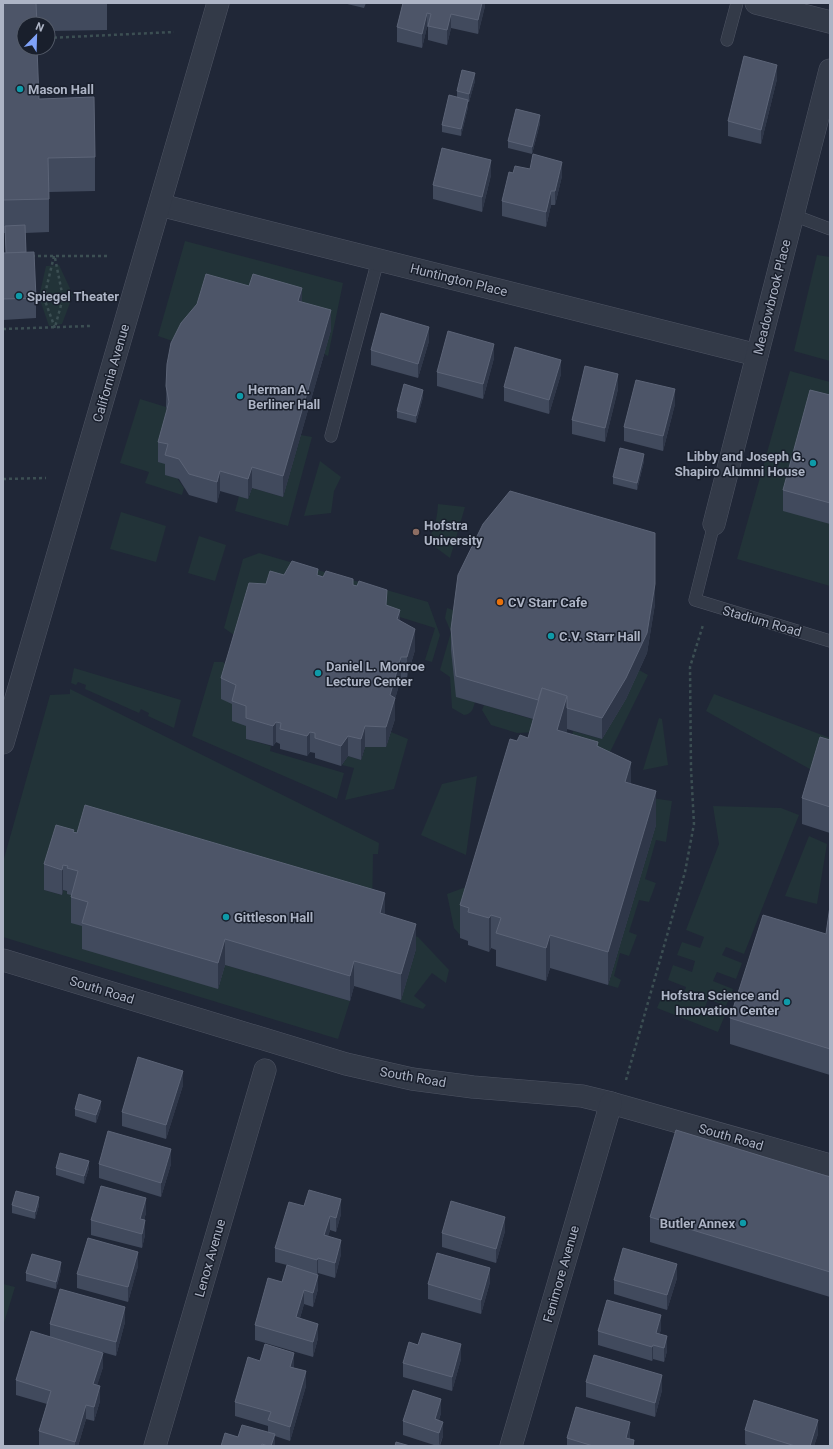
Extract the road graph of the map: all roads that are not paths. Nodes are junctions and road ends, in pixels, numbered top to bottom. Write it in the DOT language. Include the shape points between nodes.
graph roads {
  1 [pos="218,3"];
  2 [pos="738,3"];
  3 [pos="756,3"];
  4 [pos="830,22"];
  5 [pos="727,40"];
  6 [pos="830,70"];
  7 [pos="160,205"];
  8 [pos="793,215"];
  9 [pos="830,229"];
  10 [pos="378,260"];
  11 [pos="757,355"];
  12 [pos="331,436"];
  13 [pos="714,524"];
  14 [pos="830,641"];
  15 [pos="3,743"];
  16 [pos="3,960"];
  17 [pos="266,1070"];
  18 [pos="615,1104"];
  19 [pos="830,1165"];
  20 [pos="155,1446"];
  21 [pos="511,1446"];
  1 -- 7 [label="street, California Avenue"];
  2 -- 5 [label="lane"];
  3 -- 4 [label="street"];
  6 -- 8 [label="street, Meadowbrook Place"];
  7 -- 10 [label="street, Huntington Place"];
  7 -- 15 [label="street, California Avenue"];
  8 -- 9 [label="lane"];
  8 -- 11 [label="street, Meadowbrook Place"];
  10 -- 11 [label="street, Huntington Place"];
  10 -- 12 [label="lane"];
  11 -- 13 [label="street, Meadowbrook Place"];
  13 -- 14 [label="lane, Stadium Road" via="695,600"];
  16 -- 18 [label="street, South Road" via="361,1067 412,1079 582,1096"];
  17 -- 20 [label="street, Lenox Avenue"];
  18 -- 19 [label="street, South Road"];
  18 -- 21 [label="street, Fenimore Avenue"];
}
